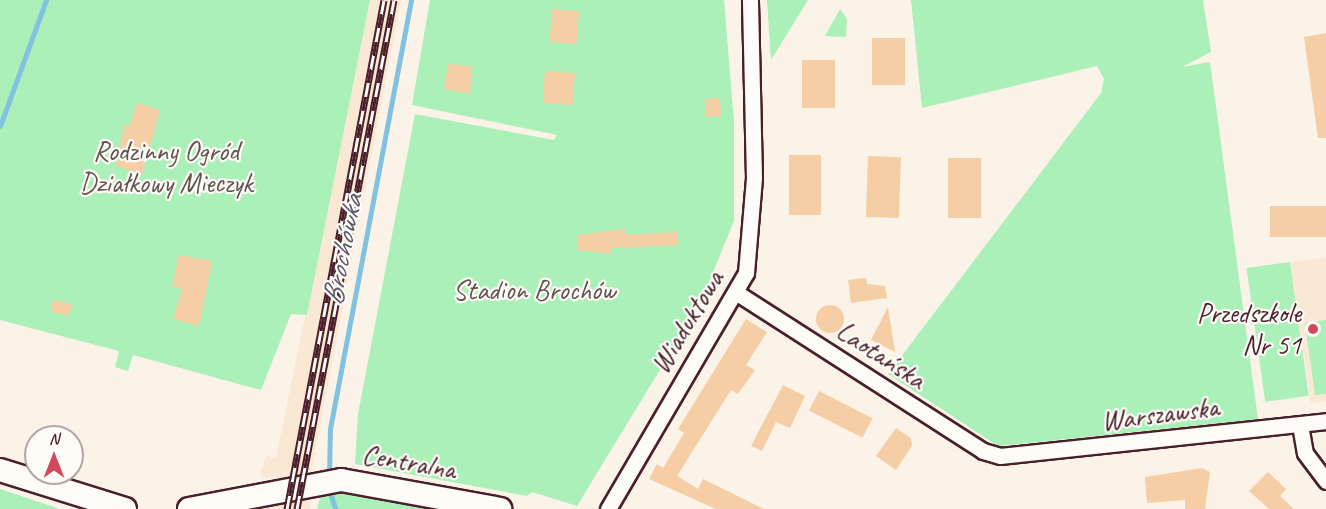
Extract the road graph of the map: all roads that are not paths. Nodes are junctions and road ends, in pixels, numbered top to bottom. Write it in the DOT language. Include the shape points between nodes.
graph roads {
  1 [pos="750,0"];
  2 [pos="737,293"];
  3 [pos="1326,421"];
  4 [pos="1300,425"];
  5 [pos="1000,456"];
  6 [pos="0,470"];
  7 [pos="1326,481"];
  8 [pos="125,509"];
  9 [pos="189,509"];
  10 [pos="500,509"];
  11 [pos="608,509"];
  1 -- 2 [label="street, Wiaduktowa" via="752,234"];
  2 -- 5 [label="street, Laotańska" via="984,451"];
  2 -- 11 [label="street, Wiaduktowa"];
  3 -- 4 [label="street, Warszawska"];
  4 -- 5 [label="street, Warszawska"];
  4 -- 7 [label="street" via="1305,453"];
  6 -- 8 [label="street"];
  9 -- 10 [label="street, Centralna" via="341,480"];
}
